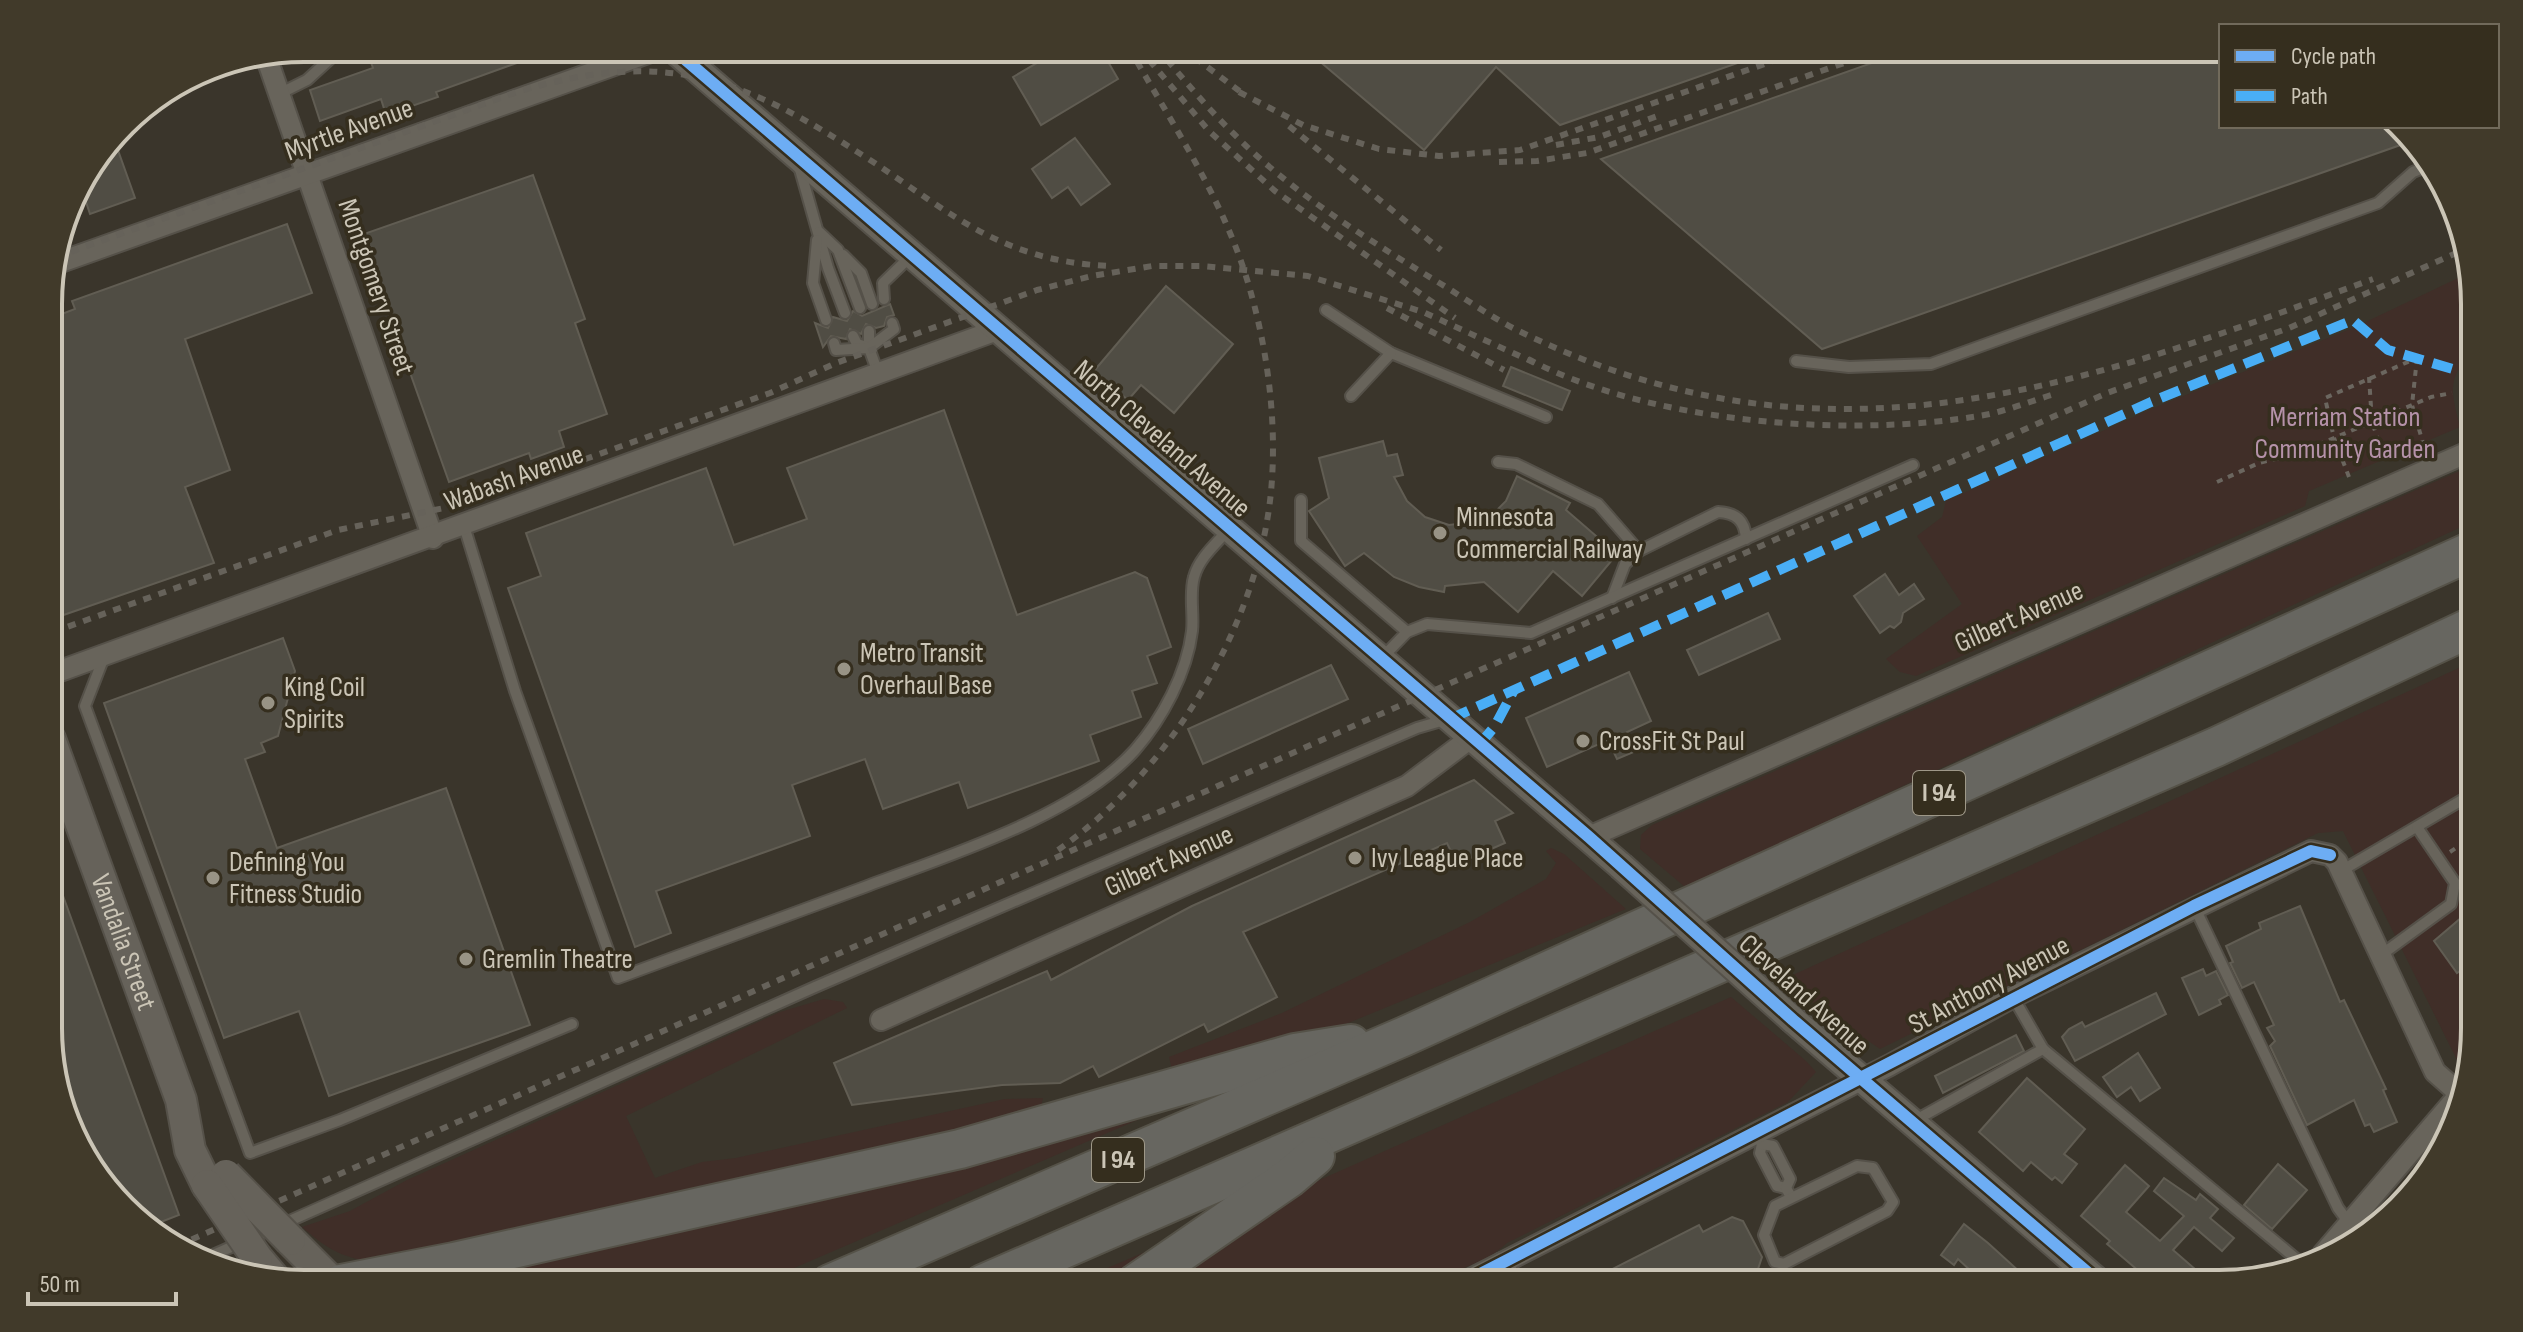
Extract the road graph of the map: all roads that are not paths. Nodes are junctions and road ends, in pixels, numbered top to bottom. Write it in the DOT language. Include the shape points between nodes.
graph roads {
  1 [pos="326,63"];
  2 [pos="620,63"];
  3 [pos="689,63"];
  4 [pos="269,65"];
  5 [pos="279,94"];
  6 [pos="796,156"];
  7 [pos="2420,169"];
  8 [pos="307,174"];
  9 [pos="817,230"];
  10 [pos="838,250"];
  11 [pos="911,256"];
  12 [pos="66,260"];
  13 [pos="861,273"];
  14 [pos="883,283"];
  15 [pos="884,299"];
  16 [pos="872,304"];
  17 [pos="860,308"];
  18 [pos="1326,310"];
  19 [pos="845,313"];
  20 [pos="826,320"];
  21 [pos="892,323"];
  22 [pos="880,327"];
  23 [pos="997,330"];
  24 [pos="869,331"];
  25 [pos="853,336"];
  26 [pos="834,343"];
  27 [pos="869,348"];
  28 [pos="1391,353"];
  29 [pos="1796,361"];
  30 [pos="878,373"];
  31 [pos="1351,396"];
  32 [pos="1546,417"];
  33 [pos="2461,455"];
  34 [pos="1498,462"];
  35 [pos="1913,465"];
  36 [pos="1301,500"];
  37 [pos="464,526"];
  38 [pos="1229,529"];
  39 [pos="433,538"];
  40 [pos="1746,539"];
  41 [pos="1639,551"];
  42 [pos="2461,556"];
  43 [pos="1612,598"];
  44 [pos="1407,632"];
  45 [pos="2461,632"];
  46 [pos="105,655"];
  47 [pos="1380,661"];
  48 [pos="62,670"];
  49 [pos="1450,719"];
  50 [pos="1472,737"];
  51 [pos="62,773"];
  52 [pos="2461,801"];
  53 [pos="2417,827"];
  54 [pos="1589,837"];
  55 [pos="2336,863"];
  56 [pos="1621,866"];
  57 [pos="2194,906"];
  58 [pos="2381,955"];
  59 [pos="2013,997"];
  60 [pos="881,1020"];
  61 [pos="572,1024"];
  62 [pos="1405,1036"];
  63 [pos="2043,1049"];
  64 [pos="1863,1079"];
  65 [pos="2454,1088"];
  66 [pos="2447,1109"];
  67 [pos="1913,1122"];
  68 [pos="1351,1125"];
  69 [pos="1759,1138"];
  70 [pos="216,1180"];
  71 [pos="1788,1192"];
  72 [pos="2349,1223"];
  73 [pos="283,1234"];
  74 [pos="2339,1237"];
  75 [pos="2295,1258"];
  76 [pos="1502,1263"];
  77 [pos="261,1264"];
  78 [pos="1490,1269"];
  79 [pos="1506,1269"];
  80 [pos="2084,1269"];
  81 [pos="320,1270"];
  82 [pos="455,1270"];
  83 [pos="863,1270"];
  84 [pos="1016,1270"];
  85 [pos="1156,1270"];
  1 -- 5 [label="lane"];
  2 -- 8 [label="street, Myrtle Avenue"];
  3 -- 6 [label="street, North Cleveland Avenue"];
  4 -- 5 [label="street, Montgomery Street"];
  5 -- 8 [label="street, Montgomery Street"];
  6 -- 9 [label="lane"];
  6 -- 11 [label="street, North Cleveland Avenue"];
  7 -- 29 [label="lane" via="2378,203 1931,364 1849,367"];
  8 -- 12 [label="street, Myrtle Avenue"];
  8 -- 39 [label="street, Montgomery Street"];
  9 -- 10 [label="lane"];
  9 -- 19 [label="lane"];
  9 -- 20 [label="lane" via="813,283"];
  10 -- 13 [label="lane"];
  10 -- 17 [label="lane"];
  11 -- 14 [label="lane"];
  11 -- 23 [label="street, North Cleveland Avenue"];
  13 -- 14 [label="lane"];
  13 -- 16 [label="lane"];
  14 -- 15 [label="lane"];
  18 -- 28 [label="lane"];
  21 -- 27 [label="lane" via="894,329"];
  22 -- 27 [label="lane" via="882,332"];
  23 -- 30 [label="street, Wabash Avenue"];
  23 -- 38 [label="street, North Cleveland Avenue"];
  24 -- 27 [label="lane"];
  25 -- 27 [label="lane"];
  26 -- 27 [label="lane" via="836,350"];
  27 -- 30 [label="lane"];
  28 -- 31 [label="lane"];
  28 -- 32 [label="lane"];
  30 -- 37 [label="street, Wabash Avenue"];
  33 -- 54 [label="street, Gilbert Avenue"];
  34 -- 41 [label="lane" via="1516,464 1598,504"];
  35 -- 40 [label="lane"];
  36 -- 44 [label="lane" via="1301,541"];
  37 -- 38 [label="lane" via="515,691 618,978 965,850 1076,798 1134,750 1159,717 1187,657 1193,579 1202,559"];
  37 -- 39 [label="street, Wabash Avenue"];
  38 -- 47 [label="street, North Cleveland Avenue"];
  39 -- 46 [label="street, Wabash Avenue"];
  40 -- 41 [label="lane" via="1739,518 1718,512"];
  40 -- 43 [label="lane"];
  41 -- 43 [label="lane" via="1625,564"];
  42 -- 62 [label="highway, I 94"];
  43 -- 44 [label="lane" via="1521,635 1442,623"];
  44 -- 47 [label="lane"];
  45 -- 68 [label="highway, I 94" via="2202,754"];
  46 -- 48 [label="street, Wabash Avenue"];
  46 -- 61 [label="lane" via="85,706 250,1153"];
  47 -- 49 [label="street, North Cleveland Avenue"];
  49 -- 50 [label="street, North Cleveland Avenue"];
  49 -- 73 [label="lane" via="1417,728 815,987"];
  50 -- 54 [label="street, North Cleveland Avenue"];
  50 -- 60 [label="street, Gilbert Avenue" via="1407,786"];
  51 -- 70 [label="main road, Vandalia Street" via="181,1100"];
  52 -- 53 [label="lane"];
  53 -- 55 [label="lane"];
  53 -- 58 [label="lane" via="2455,883 2451,904"];
  54 -- 56 [label="street, North Cleveland Avenue"];
  55 -- 57 [label="street, St Anthony Avenue" via="2311,851"];
  55 -- 58 [label="street"];
  56 -- 64 [label="street, Cleveland Avenue, bridge"];
  57 -- 59 [label="street, St Anthony Avenue"];
  57 -- 72 [label="lane"];
  58 -- 65 [label="street" via="2435,1072"];
  59 -- 63 [label="lane"];
  59 -- 64 [label="street, St Anthony Avenue"];
  62 -- 82 [label="highway" via="1295,1053 960,1149"];
  62 -- 83 [label="highway, I 94"];
  63 -- 67 [label="lane"];
  63 -- 75 [label="lane"];
  64 -- 67 [label="street, Cleveland Avenue"];
  64 -- 69 [label="street, St Anthony Avenue"];
  66 -- 72 [label="street"];
  67 -- 80 [label="street, Cleveland Avenue"];
  68 -- 84 [label="highway, I 94"];
  68 -- 85 [label="highway" via="1289,1178"];
  69 -- 71 [label="lane" via="1760,1153 1777,1186"];
  69 -- 76 [label="street, St Anthony Avenue"];
  70 -- 73 [label="main road, Vandalia Street, bridge"];
  70 -- 77 [label="main road, Vandalia Street, bridge"];
  71 -- 71 [label="lane" via="1775,1206 1764,1235 1775,1262 1784,1264 1887,1211 1893,1202 1873,1168 1857,1166"];
  72 -- 74 [label="street"];
  73 -- 77 [label="lane"];
  73 -- 81 [label="main road, Vandalia Street"];
  76 -- 78 [label="street, St Anthony Avenue"];
  76 -- 79 [label="street"];
}
